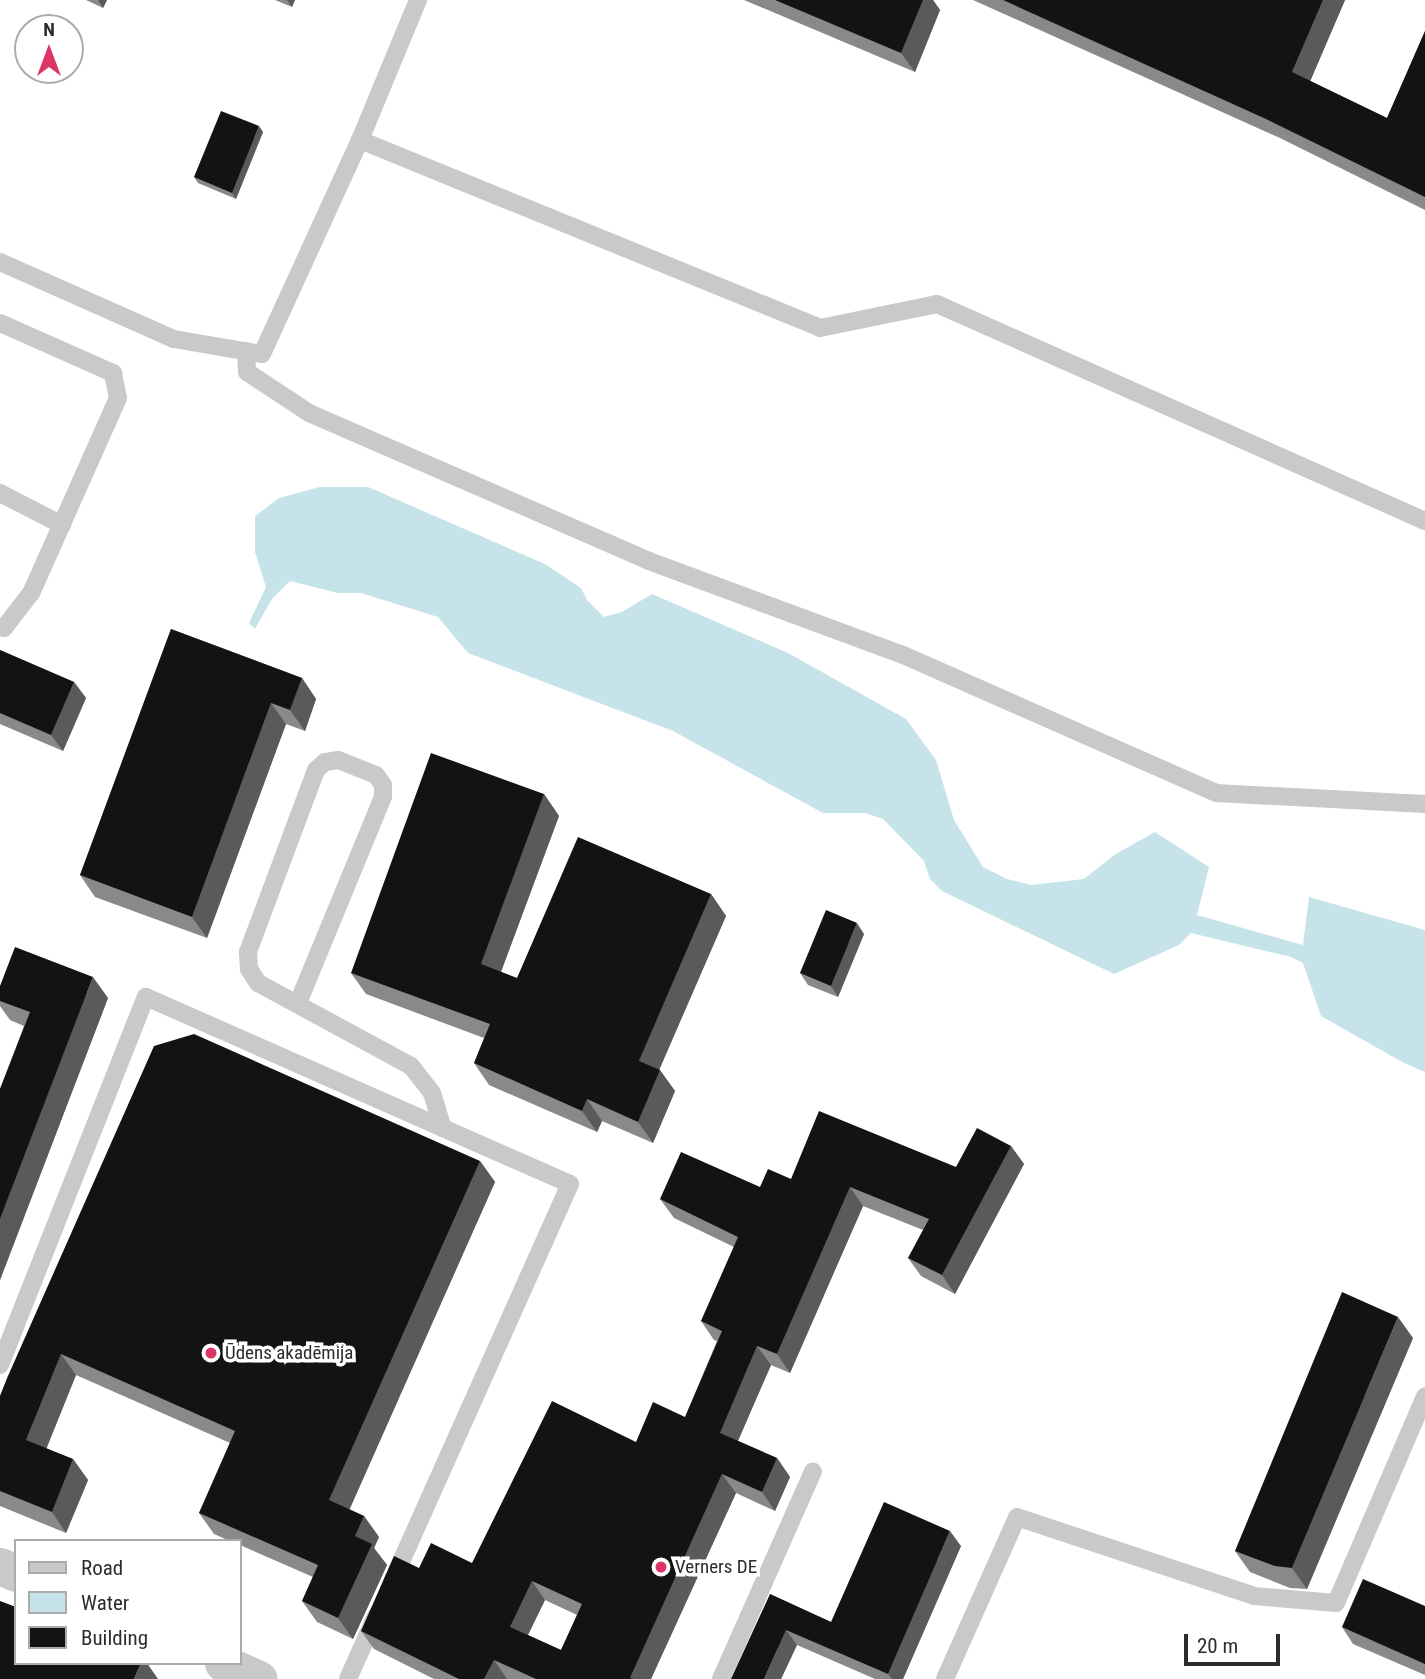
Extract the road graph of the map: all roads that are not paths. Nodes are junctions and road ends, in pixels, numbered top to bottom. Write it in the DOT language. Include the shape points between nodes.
graph roads {
  1 [pos="418,0"];
  2 [pos="360,141"];
  3 [pos="0,262"];
  4 [pos="0,323"];
  5 [pos="246,351"];
  6 [pos="0,492"];
  7 [pos="1425,521"];
  8 [pos="62,525"];
  9 [pos="0,627"];
  10 [pos="1425,804"];
  11 [pos="298,1003"];
  12 [pos="443,1128"];
  13 [pos="0,1365"];
  14 [pos="1425,1396"];
  15 [pos="813,1471"];
  16 [pos="228,1665"];
  17 [pos="259,1679"];
  18 [pos="348,1679"];
  19 [pos="721,1679"];
  20 [pos="945,1679"];
  1 -- 2 [label="lane"];
  2 -- 5 [label="lane" via="262,354"];
  2 -- 7 [label="lane" via="820,328 937,304"];
  3 -- 5 [label="lane" via="174,339"];
  4 -- 8 [label="lane" via="113,373 118,398"];
  5 -- 10 [label="lane" via="247,372 309,413 649,561 901,654 1216,793"];
  6 -- 8 [label="lane"];
  8 -- 9 [label="lane" via="31,593 4,628"];
  11 -- 11 [label="lane" via="258,983 249,969 248,952 316,770 325,762 338,760 376,775 383,785 383,797"];
  11 -- 12 [label="lane" via="411,1066 432,1093"];
  12 -- 13 [label="lane" via="146,997"];
  12 -- 18 [label="lane" via="570,1184"];
  14 -- 20 [label="lane" via="1336,1603 1254,1596 1017,1517"];
  15 -- 19 [label="lane"];
  16 -- 17 [label="street"];
}
